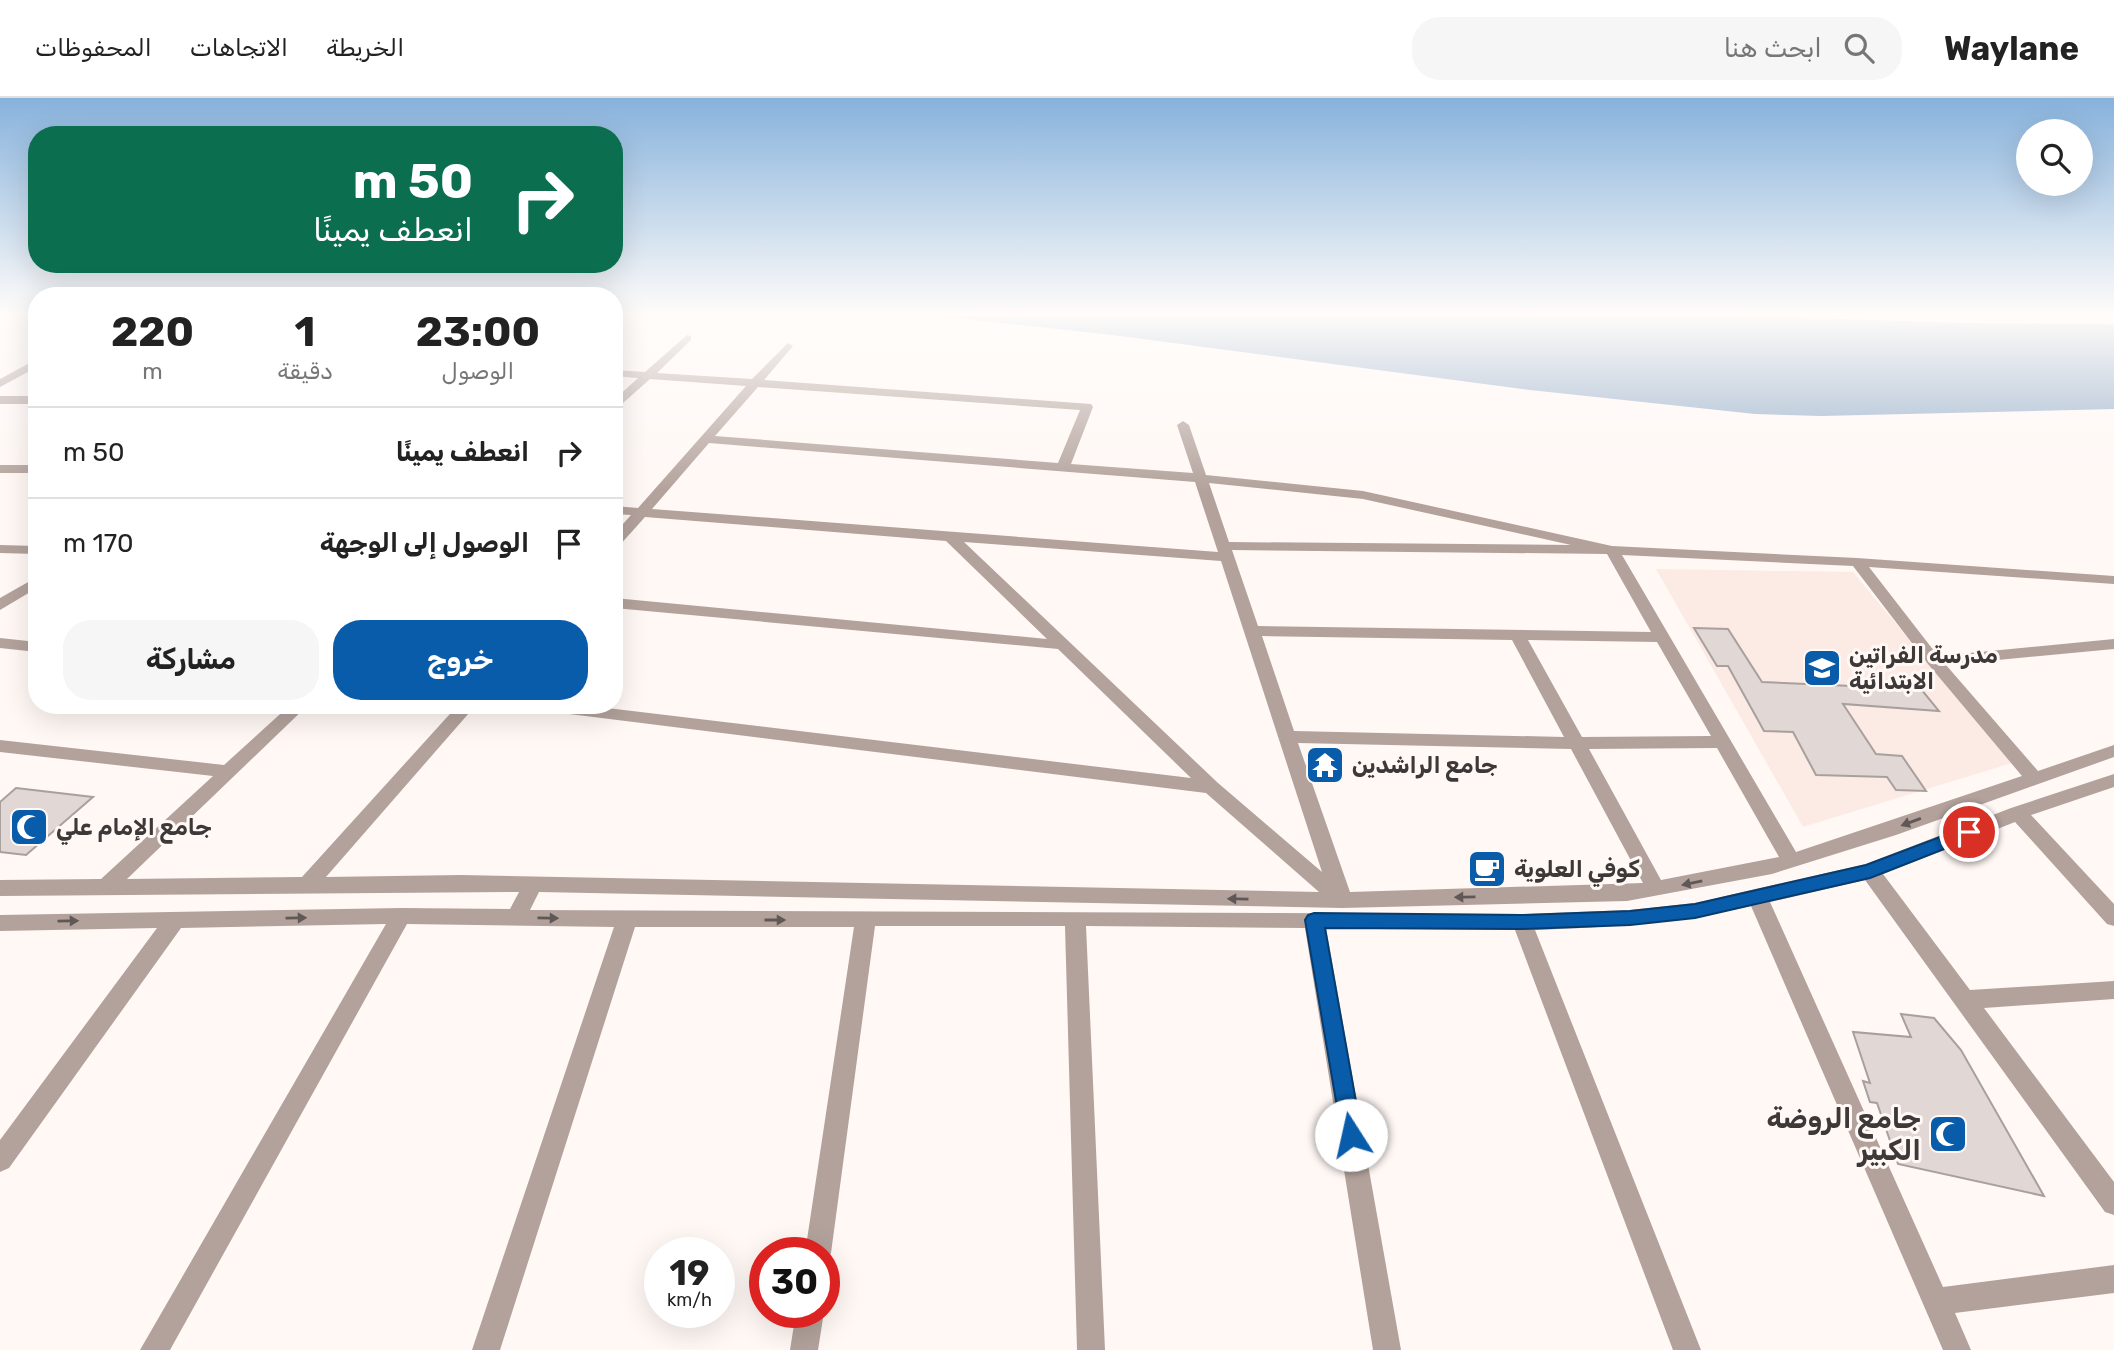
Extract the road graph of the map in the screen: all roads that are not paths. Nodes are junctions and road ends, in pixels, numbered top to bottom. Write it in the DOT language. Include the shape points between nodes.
graph roads {
  1 [pos="16,374"];
  2 [pos="630,374"];
  3 [pos="764,374"];
  4 [pos="647,376"];
  5 [pos="757,382"];
  6 [pos="0,384"];
  7 [pos="623,399"];
  8 [pos="0,400"];
  9 [pos="28,400"];
  10 [pos="1183,425"];
  11 [pos="706,439"];
  12 [pos="1063,467"];
  13 [pos="0,469"];
  14 [pos="28,469"];
  15 [pos="1200,478"];
  16 [pos="623,511"];
  17 [pos="641,512"];
  18 [pos="623,533"];
  19 [pos="950,537"];
  20 [pos="0,549"];
  21 [pos="28,550"];
  22 [pos="1612,550"];
  23 [pos="1225,552"];
  24 [pos="1857,562"];
  25 [pos="2114,580"];
  26 [pos="28,587"];
  27 [pos="623,604"];
  28 [pos="0,605"];
  29 [pos="1252,631"];
  30 [pos="1517,634"];
  31 [pos="1663,637"];
  32 [pos="0,643"];
  33 [pos="2114,644"];
  34 [pos="1063,645"];
  35 [pos="28,646"];
  36 [pos="1934,661"];
  37 [pos="290,714"];
  38 [pos="460,714"];
  39 [pos="609,714"];
  40 [pos="1287,737"];
  41 [pos="1723,742"];
  42 [pos="1574,743"];
  43 [pos="0,746"];
  44 [pos="2114,751"];
  45 [pos="228,772"];
  46 [pos="2034,778"];
  47 [pos="2114,780"];
  48 [pos="1211,787"];
  49 [pos="2018,813"];
  50 [pos="1791,860"];
  51 [pos="1870,871"];
  52 [pos="307,885"];
  53 [pos="533,885"];
  54 [pos="106,887"];
  55 [pos="0,888"];
  56 [pos="1656,889"];
  57 [pos="1758,898"];
  58 [pos="1342,900"];
  59 [pos="401,916"];
  60 [pos="516,917"];
  61 [pos="1075,918"];
  62 [pos="2114,918"];
  63 [pos="627,919"];
  64 [pos="175,920"];
  65 [pos="865,920"];
  66 [pos="1314,920"];
  67 [pos="1522,922"];
  68 [pos="0,923"];
  69 [pos="2114,990"];
  70 [pos="1963,1000"];
  71 [pos="0,1160"];
  72 [pos="2114,1203"];
  73 [pos="820,1237"];
  74 [pos="2114,1279"];
  75 [pos="1934,1302"];
  76 [pos="807,1328"];
  77 [pos="154,1350"];
  78 [pos="486,1350"];
  79 [pos="804,1350"];
  80 [pos="1091,1350"];
  81 [pos="1387,1350"];
  82 [pos="1687,1350"];
  83 [pos="1957,1350"];
  1 -- 6 [label="street"];
  2 -- 4 [label="street"];
  3 -- 5 [label="street"];
  4 -- 5 [label="street"];
  4 -- 7 [label="street"];
  5 -- 11 [label="street"];
  5 -- 12 [label="street" via="1087,407"];
  8 -- 9 [label="street"];
  10 -- 15 [label="street"];
  11 -- 12 [label="street"];
  11 -- 17 [label="street"];
  12 -- 15 [label="street"];
  13 -- 14 [label="street"];
  15 -- 22 [label="street" via="1376,497"];
  15 -- 23 [label="street"];
  16 -- 17 [label="street"];
  17 -- 18 [label="street"];
  17 -- 19 [label="street"];
  19 -- 23 [label="street"];
  19 -- 34 [label="street"];
  20 -- 21 [label="street"];
  22 -- 23 [label="street"];
  22 -- 24 [label="street"];
  22 -- 31 [label="street"];
  23 -- 29 [label="street"];
  24 -- 25 [label="street"];
  24 -- 36 [label="street"];
  26 -- 28 [label="street"];
  27 -- 34 [label="street"];
  29 -- 30 [label="street"];
  29 -- 40 [label="street"];
  30 -- 31 [label="street"];
  30 -- 42 [label="street"];
  31 -- 41 [label="street"];
  32 -- 35 [label="street"];
  33 -- 36 [label="street"];
  34 -- 48 [label="street"];
  36 -- 46 [label="street"];
  37 -- 45 [label="street"];
  38 -- 52 [label="street"];
  39 -- 48 [label="street"];
  40 -- 42 [label="street"];
  40 -- 58 [label="street"];
  41 -- 42 [label="street"];
  41 -- 50 [label="street"];
  42 -- 56 [label="street"];
  43 -- 45 [label="street"];
  44 -- 46 [label="street"];
  45 -- 54 [label="street"];
  46 -- 50 [label="street, one-way"];
  47 -- 49 [label="street"];
  48 -- 58 [label="street"];
  49 -- 51 [label="street"];
  49 -- 62 [label="street"];
  50 -- 56 [label="street, one-way"];
  51 -- 57 [label="street"];
  51 -- 70 [label="street"];
  52 -- 53 [label="street"];
  52 -- 54 [label="street"];
  58 -- 53 [label="street, one-way"];
  53 -- 60 [label="street"];
  54 -- 55 [label="street"];
  56 -- 58 [label="street, one-way"];
  57 -- 67 [label="street" via="1630,918"];
  57 -- 75 [label="street"];
  59 -- 60 [label="street"];
  64 -- 59 [label="street, one-way"];
  59 -- 77 [label="street"];
  60 -- 63 [label="street, one-way"];
  61 -- 65 [label="street"];
  61 -- 66 [label="street"];
  61 -- 80 [label="street"];
  63 -- 65 [label="street, one-way"];
  63 -- 78 [label="street"];
  68 -- 64 [label="street, one-way"];
  64 -- 71 [label="street"];
  65 -- 73 [label="street"];
  66 -- 67 [label="street"];
  66 -- 81 [label="street"];
  67 -- 82 [label="street"];
  69 -- 70 [label="street"];
  70 -- 72 [label="street"];
  74 -- 75 [label="street"];
  75 -- 83 [label="street"];
  76 -- 79 [label="street"];
}
